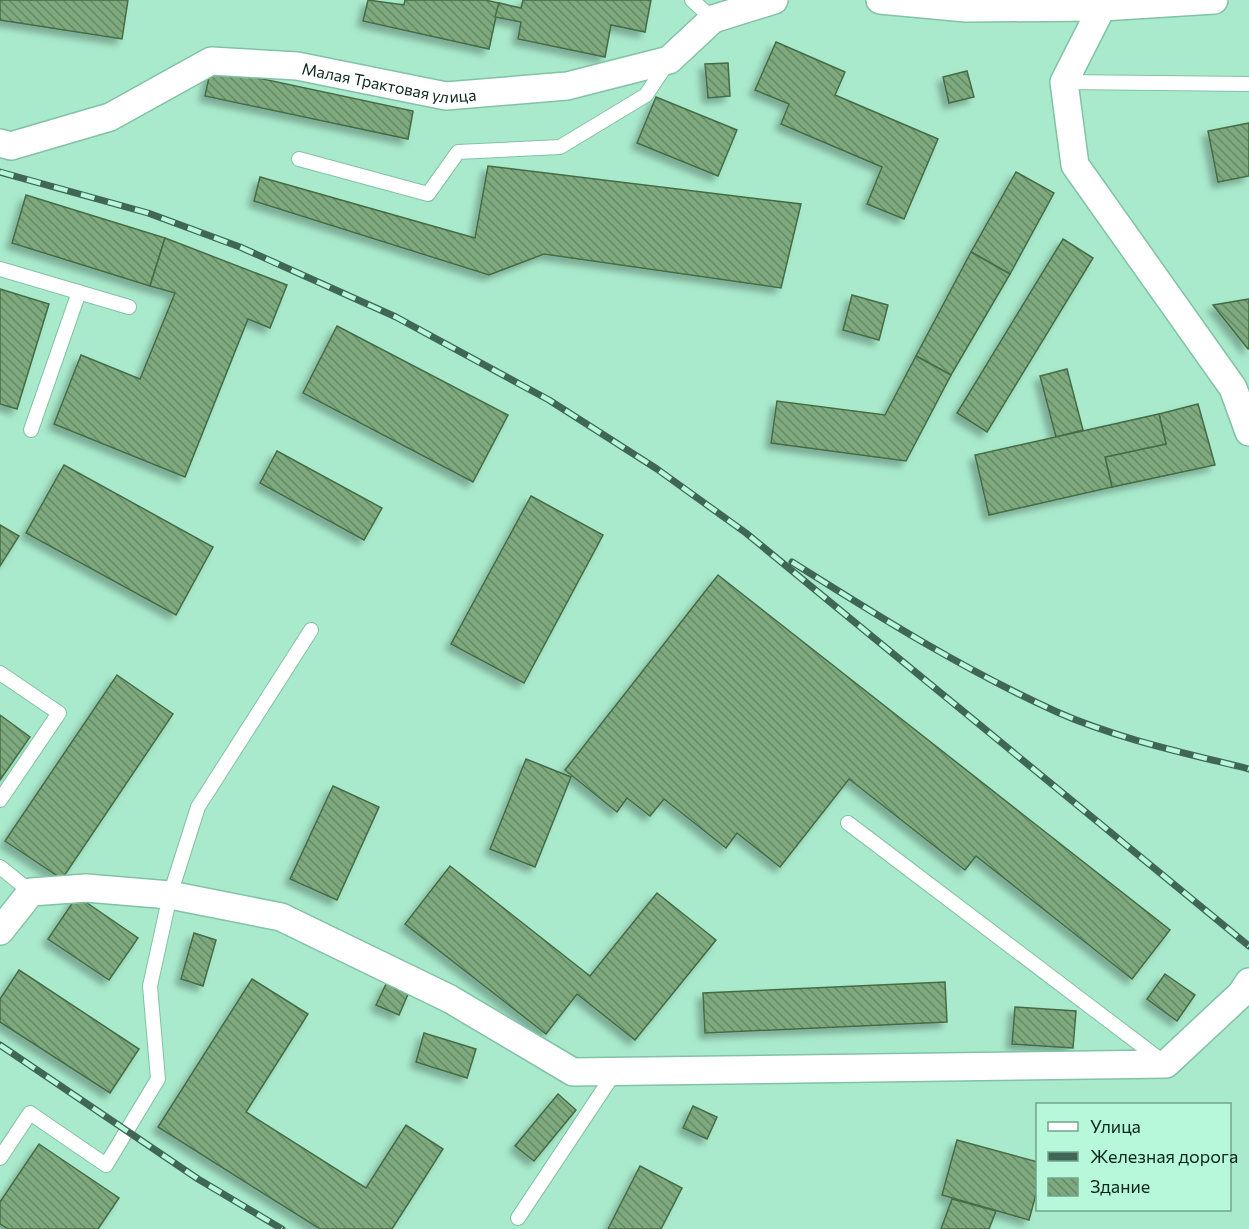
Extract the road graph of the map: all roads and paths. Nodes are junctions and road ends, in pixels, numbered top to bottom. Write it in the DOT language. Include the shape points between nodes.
graph roads {
  1 [pos="692,0"];
  2 [pos="774,0"];
  3 [pos="880,0"];
  4 [pos="1214,0"];
  5 [pos="1101,8"];
  6 [pos="713,19"];
  7 [pos="669,60"];
  8 [pos="1064,82"];
  9 [pos="1249,84"];
  10 [pos="0,143"];
  11 [pos="299,159"];
  12 [pos="0,269"];
  13 [pos="79,292"];
  14 [pos="129,307"];
  15 [pos="31,430"];
  16 [pos="1249,432"];
  17 [pos="311,630"];
  18 [pos="0,673"];
  19 [pos="0,800"];
  20 [pos="848,823"];
  21 [pos="0,867"];
  22 [pos="31,892"];
  23 [pos="170,895"];
  24 [pos="0,931"];
  25 [pos="1246,992"];
  26 [pos="1166,1064"];
  27 [pos="615,1072"];
  28 [pos="0,1158"];
  29 [pos="518,1218"];
  1 -- 6 [label="lane"];
  2 -- 6 [label="street, Малая Трактовая улица"];
  3 -- 5 [label="street" via="966,8"];
  4 -- 5 [label="street"];
  5 -- 8 [label="street"];
  6 -- 7 [label="street, Малая Трактовая улица"];
  7 -- 10 [label="street, Малая Трактовая улица" via="567,86 446,96 297,66 211,61 110,117 11,146"];
  7 -- 11 [label="lane" via="646,95 560,147 458,152 428,194"];
  8 -- 9 [label="lane"];
  8 -- 16 [label="street" via="1075,165 1233,388"];
  12 -- 13 [label="lane"];
  13 -- 14 [label="lane"];
  13 -- 15 [label="lane"];
  17 -- 23 [label="lane" via="198,807"];
  18 -- 19 [label="lane" via="59,713"];
  20 -- 26 [label="lane"];
  21 -- 22 [label="lane"];
  22 -- 23 [label="street" via="86,888"];
  22 -- 24 [label="street"];
  23 -- 27 [label="street" via="281,917 450,999 573,1072"];
  23 -- 28 [label="lane" via="150,986 158,1079 128,1132 106,1165 30,1113"];
  25 -- 26 [label="street"];
  26 -- 27 [label="street"];
  27 -- 29 [label="lane"];
}
